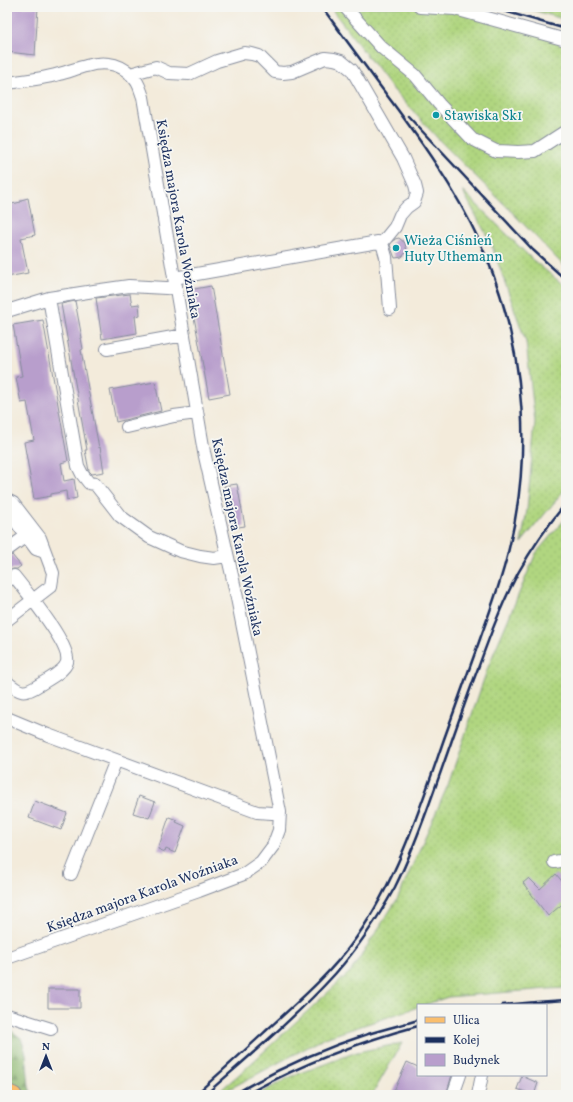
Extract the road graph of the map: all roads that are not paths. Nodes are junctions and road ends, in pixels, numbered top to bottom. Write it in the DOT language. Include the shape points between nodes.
graph roads {
  1 [pos="345,7"];
  2 [pos="420,7"];
  3 [pos="566,40"];
  4 [pos="130,74"];
  5 [pos="7,83"];
  6 [pos="566,131"];
  7 [pos="382,244"];
  8 [pos="175,282"];
  9 [pos="49,298"];
  10 [pos="390,309"];
  11 [pos="7,311"];
  12 [pos="184,335"];
  13 [pos="106,349"];
  14 [pos="198,413"];
  15 [pos="127,427"];
  16 [pos="7,500"];
  17 [pos="7,514"];
  18 [pos="26,536"];
  19 [pos="7,550"];
  20 [pos="45,552"];
  21 [pos="227,556"];
  22 [pos="7,581"];
  23 [pos="34,601"];
  24 [pos="7,620"];
  25 [pos="7,682"];
  26 [pos="7,718"];
  27 [pos="116,760"];
  28 [pos="280,812"];
  29 [pos="71,874"];
  30 [pos="7,958"];
  31 [pos="7,1015"];
  32 [pos="51,1029"];
  33 [pos="460,1076"];
  34 [pos="482,1076"];
  35 [pos="7,1092"];
  36 [pos="14,1095"];
  37 [pos="453,1095"];
  38 [pos="478,1095"];
  1 -- 6 [label="street" via="381,47 415,75 472,139 496,151 535,151"];
  2 -- 3 [label="street" via="455,9"];
  4 -- 5 [label="street, Księdza majora Karola Woźniaka" via="111,63 102,63 53,76"];
  4 -- 7 [label="street" via="156,67 169,73 189,74 244,53 259,56 275,72 283,73 292,72 324,58 341,61 352,70 403,158 418,193 414,202 400,215 395,227"];
  4 -- 8 [label="street, Księdza majora Karola Woźniaka" via="143,97"];
  7 -- 8 [label="street" via="378,242"];
  7 -- 10 [label="street" via="386,257"];
  8 -- 9 [label="street" via="166,288 129,286"];
  8 -- 12 [label="street, Księdza majora Karola Woźniaka"];
  9 -- 11 [label="street"];
  9 -- 21 [label="street" via="78,466 82,474 89,483 95,484 120,516 149,537 180,551 200,556"];
  12 -- 13 [label="street"];
  12 -- 14 [label="street, Księdza majora Karola Woźniaka"];
  14 -- 15 [label="street"];
  14 -- 21 [label="street, Księdza majora Karola Woźniaka"];
  16 -- 20 [label="street" via="12,502 40,538"];
  17 -- 18 [label="street" via="14,518"];
  18 -- 19 [label="street"];
  18 -- 20 [label="street" via="36,549"];
  20 -- 23 [label="street" via="53,573 51,586"];
  21 -- 28 [label="street, Księdza majora Karola Woźniaka"];
  22 -- 23 [label="street" via="14,576"];
  23 -- 24 [label="street"];
  23 -- 25 [label="street" via="56,630 68,656 67,662 64,668 32,690 17,690"];
  26 -- 27 [label="street"];
  27 -- 28 [label="street" via="257,812"];
  27 -- 29 [label="street"];
  28 -- 30 [label="street, Księdza majora Karola Woźniaka" via="279,830 273,846 261,862 244,874"];
  31 -- 32 [label="street"];
  33 -- 37 [label="street"];
  34 -- 38 [label="street"];
  35 -- 36 [label="main road"];
}
